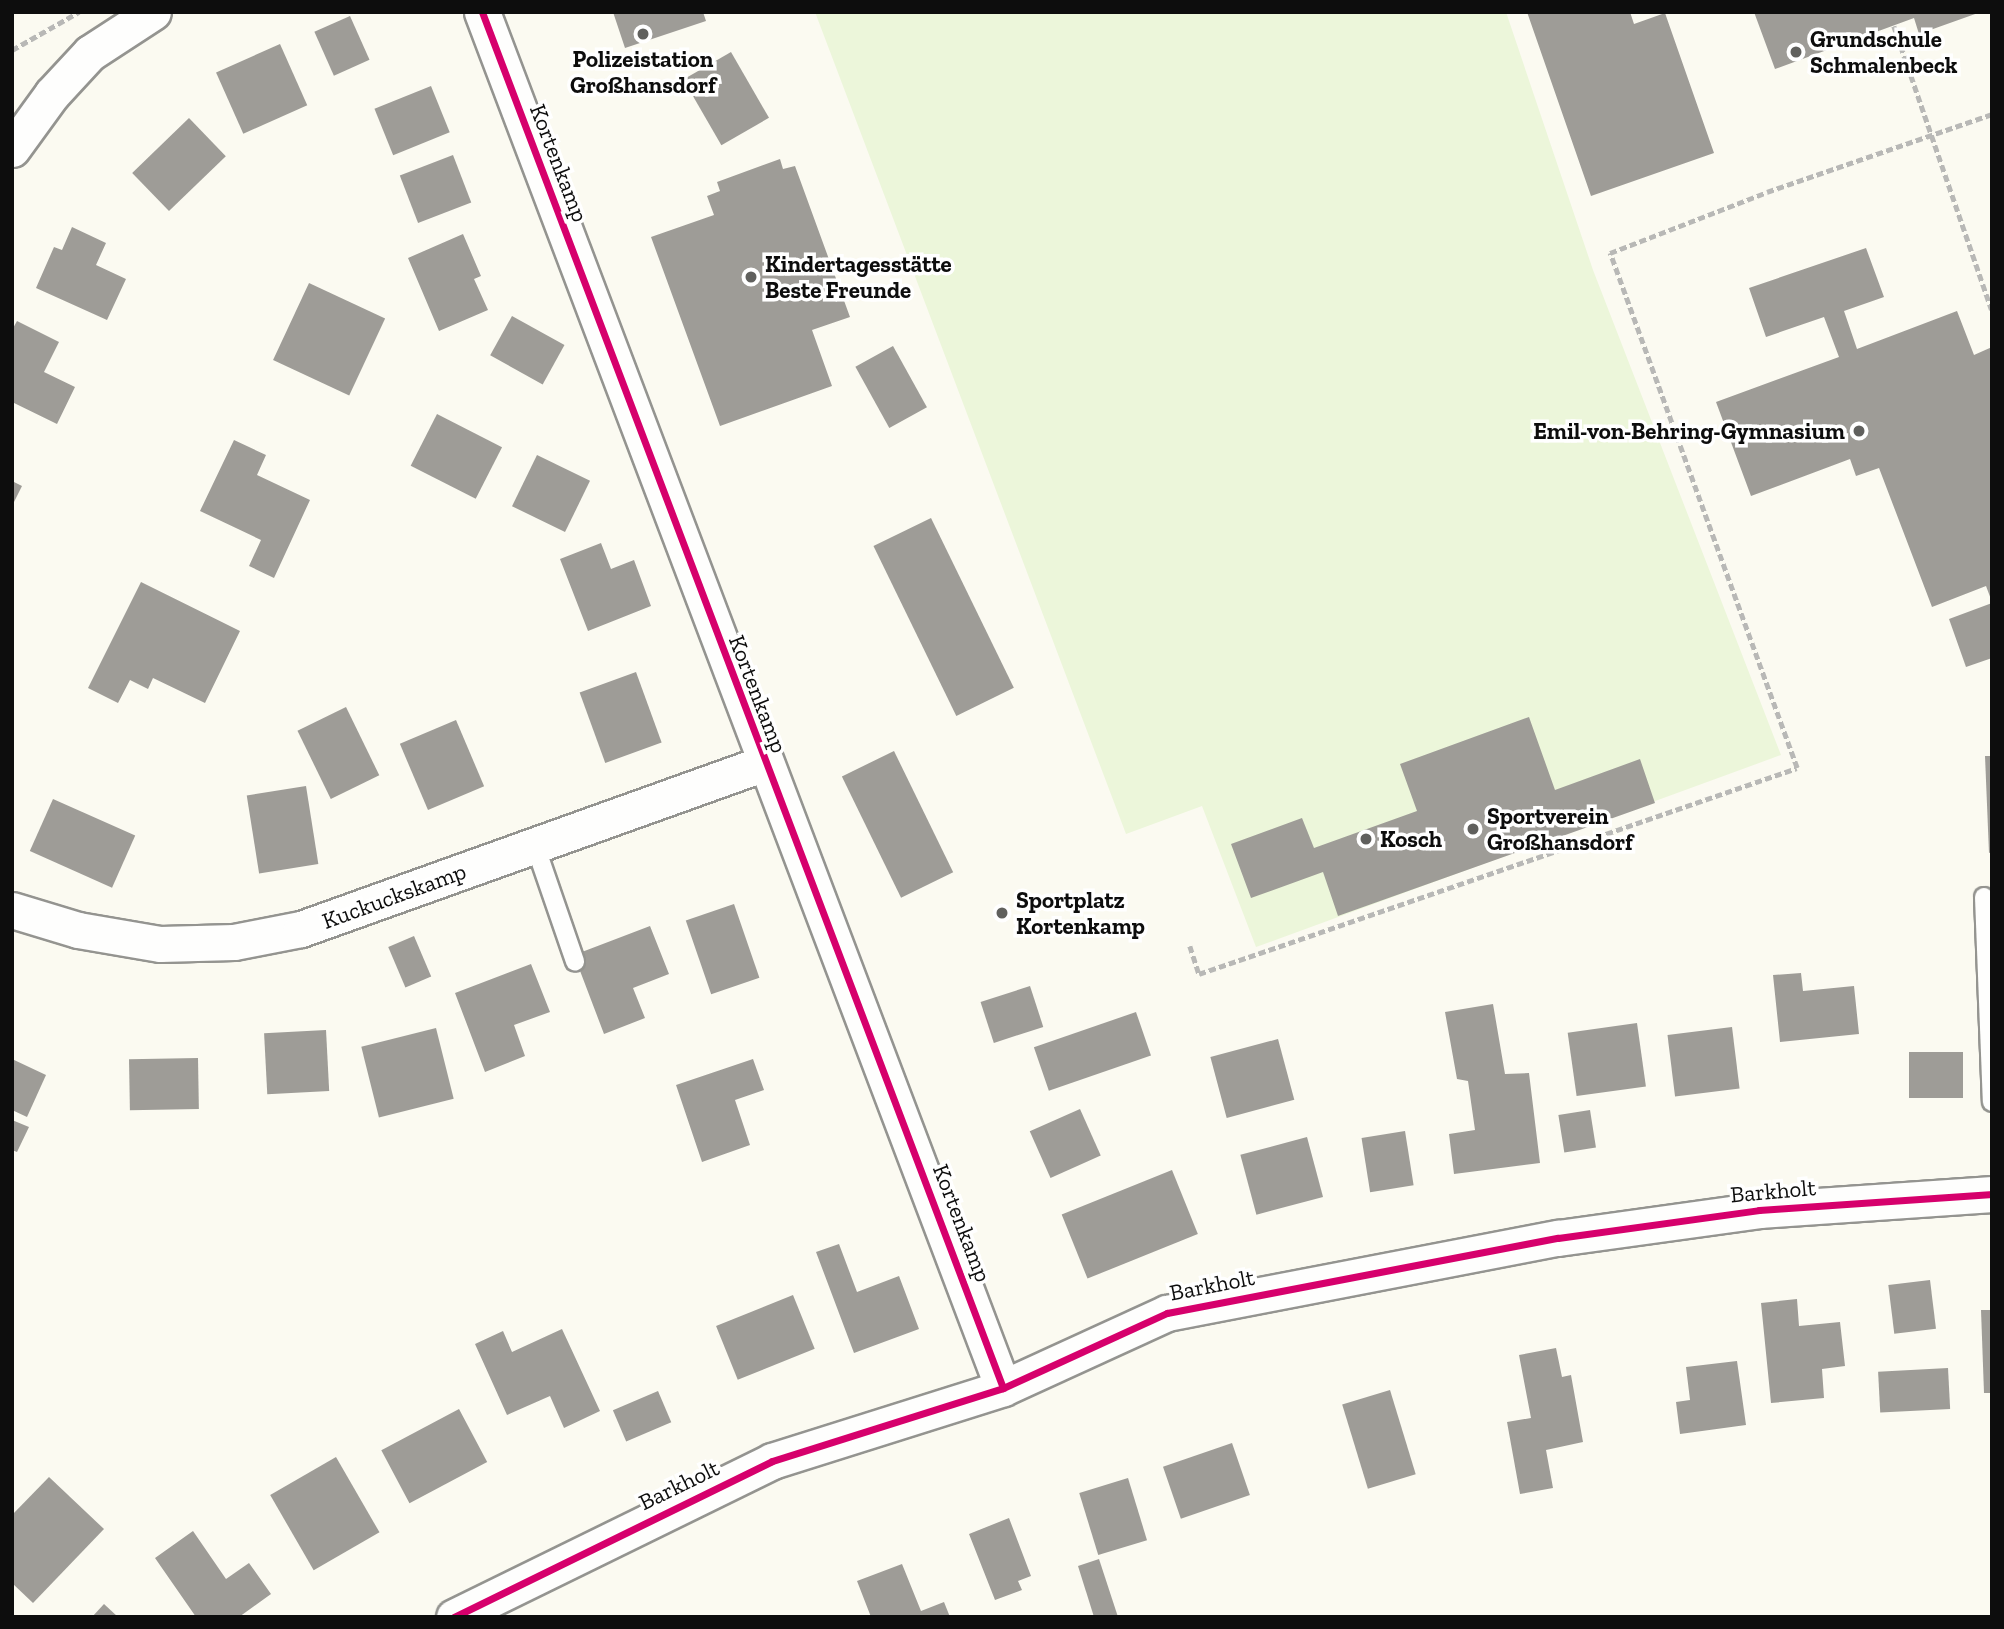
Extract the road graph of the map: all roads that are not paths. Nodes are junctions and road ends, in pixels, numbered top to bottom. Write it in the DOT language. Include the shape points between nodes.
graph roads {
  1 [pos="153,12"];
  2 [pos="482,12"];
  3 [pos="12,149"];
  4 [pos="764,764"];
  5 [pos="536,848"];
  6 [pos="1984,897"];
  7 [pos="12,910"];
  8 [pos="575,961"];
  9 [pos="1992,1102"];
  10 [pos="1992,1194"];
  11 [pos="1003,1388"];
  12 [pos="454,1617"];
  1 -- 3 [label="street" via="90,53 52,94"];
  2 -- 4 [label="street, Kortenkamp"];
  4 -- 5 [label="street, Kuckuckskamp" via="635,807"];
  4 -- 11 [label="street, Kortenkamp"];
  5 -- 7 [label="street, Kuckuckskamp" via="301,929 234,942 160,944 78,930"];
  5 -- 8 [label="lane"];
  6 -- 9 [label="lane"];
  10 -- 11 [label="street, Barkholt" via="1759,1210 1558,1238 1167,1313"];
  11 -- 12 [label="street, Barkholt" via="772,1461"];
}
